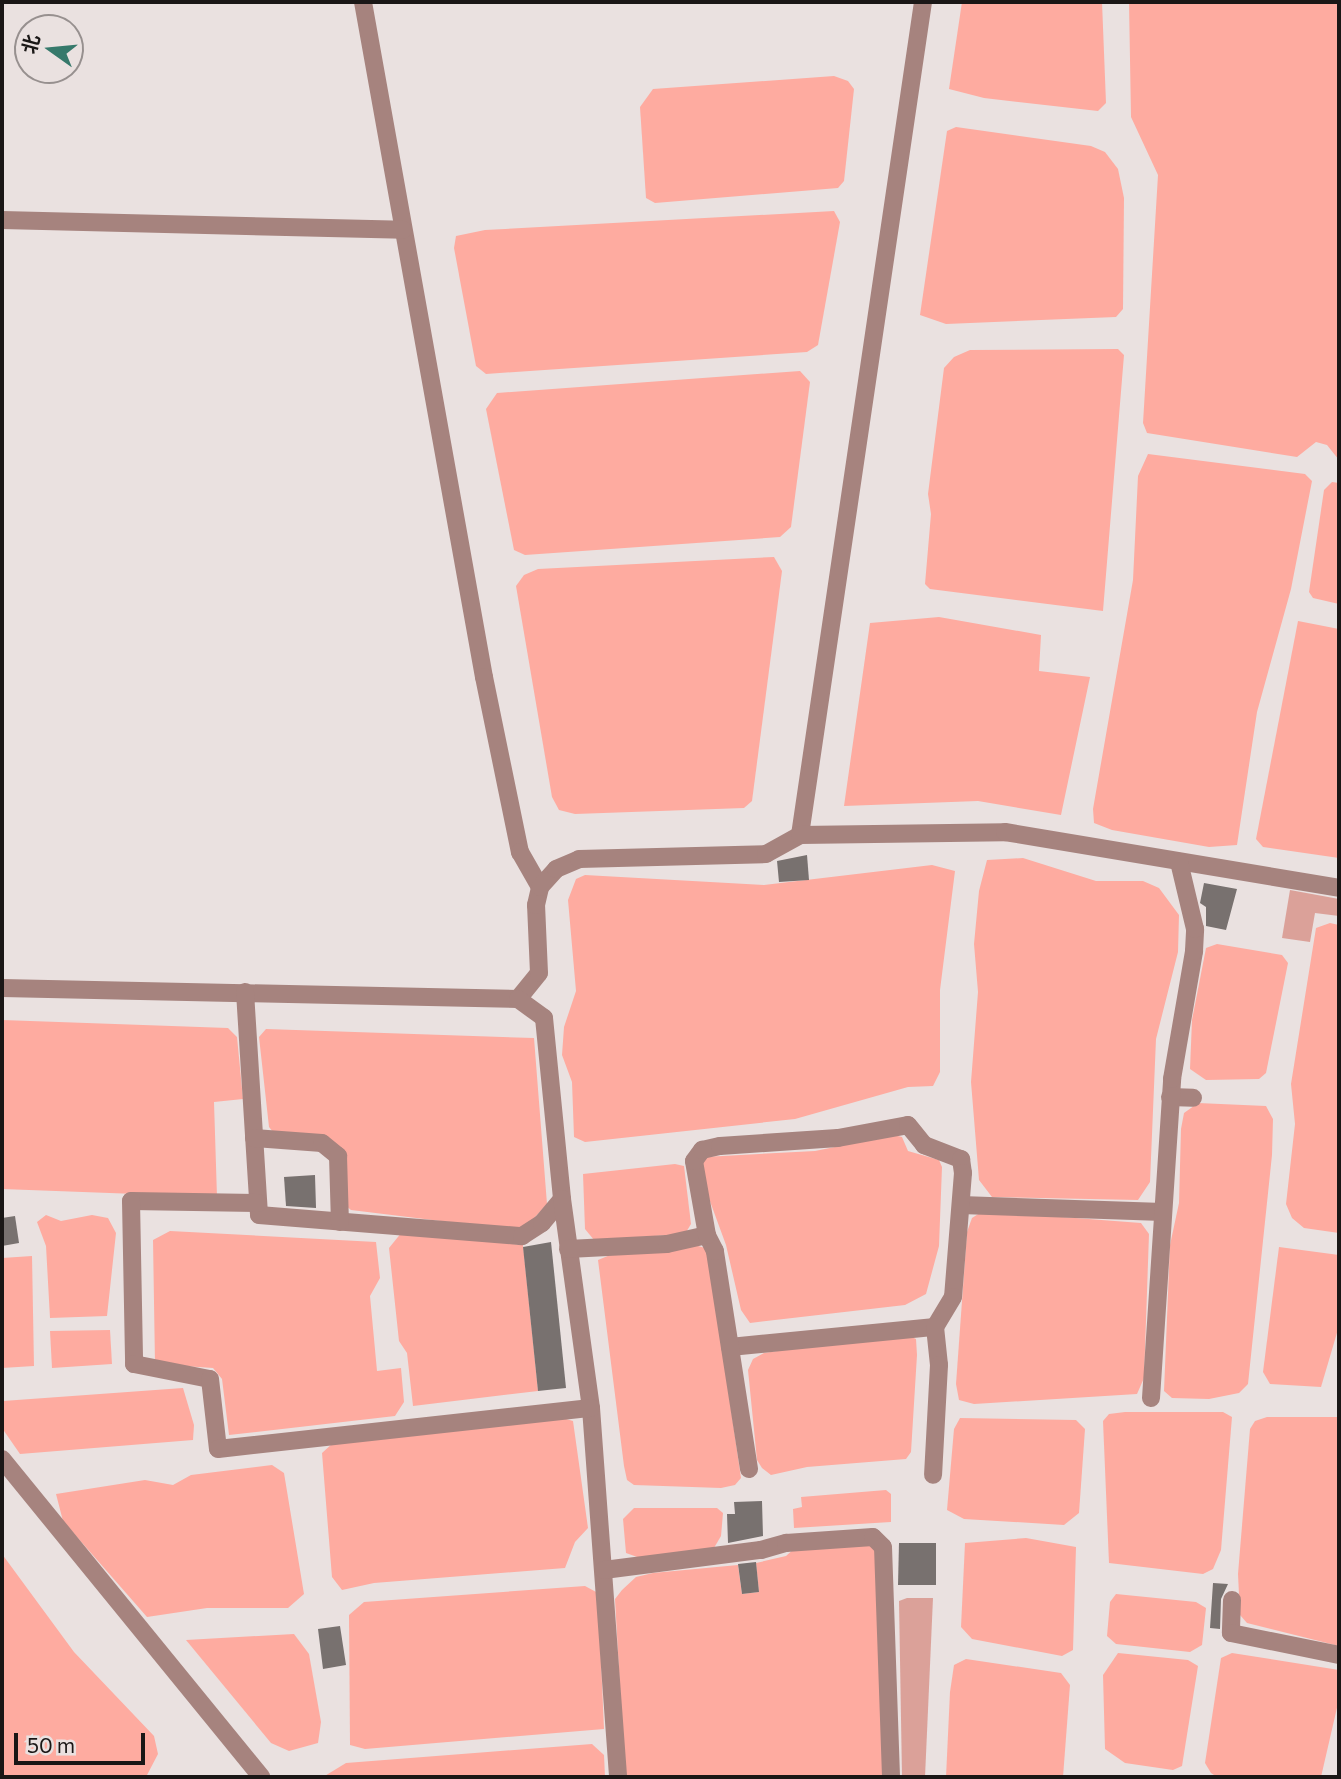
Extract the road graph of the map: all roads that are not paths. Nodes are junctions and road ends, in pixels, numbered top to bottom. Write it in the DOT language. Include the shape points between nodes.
graph roads {
  1 [pos="363,2"];
  2 [pos="923,2"];
  3 [pos="2,220"];
  4 [pos="403,230"];
  5 [pos="800,835"];
  6 [pos="1179,862"];
  7 [pos="540,887"];
  8 [pos="1339,888"];
  9 [pos="2,988"];
  10 [pos="244,992"];
  11 [pos="518,999"];
  12 [pos="1170,1097"];
  13 [pos="1193,1098"];
  14 [pos="254,1138"];
  15 [pos="562,1199"];
  16 [pos="258,1203"];
  17 [pos="961,1205"];
  18 [pos="1163,1212"];
  19 [pos="340,1222"];
  20 [pos="708,1235"];
  21 [pos="568,1249"];
  22 [pos="935,1326"];
  23 [pos="730,1347"];
  24 [pos="1151,1398"];
  25 [pos="590,1408"];
  26 [pos="2,1459"];
  27 [pos="749,1469"];
  28 [pos="933,1475"];
  29 [pos="604,1570"];
  30 [pos="1232,1600"];
  31 [pos="1339,1655"];
  32 [pos="261,1777"];
  33 [pos="618,1777"];
  34 [pos="891,1777"];
  1 -- 4 [label="street"];
  2 -- 5 [label="street"];
  3 -- 4 [label="street"];
  4 -- 7 [label="street" via="520,852"];
  5 -- 6 [label="street" via="1005,832"];
  5 -- 7 [label="street" via="766,854 579,859 556,869"];
  6 -- 8 [label="street"];
  6 -- 12 [label="street" via="1195,929"];
  7 -- 11 [label="street" via="536,905 539,973"];
  9 -- 10 [label="street"];
  10 -- 11 [label="street"];
  10 -- 14 [label="street"];
  11 -- 15 [label="street" via="544,1018"];
  12 -- 13 [label="street"];
  12 -- 18 [label="street"];
  14 -- 16 [label="street"];
  14 -- 19 [label="street" via="322,1143 338,1156"];
  15 -- 19 [label="street" via="542,1223 522,1236 374,1221"];
  15 -- 21 [label="street"];
  16 -- 19 [label="street" via="259,1215"];
  16 -- 25 [label="street" via="131,1201 134,1364 210,1379 218,1449"];
  17 -- 18 [label="street"];
  17 -- 20 [label="street" via="961,1158 924,1145 908,1125 838,1138 720,1146 702,1150 694,1161"];
  17 -- 22 [label="street" via="953,1297"];
  18 -- 24 [label="street"];
  20 -- 21 [label="street" via="667,1244"];
  20 -- 23 [label="street" via="715,1251"];
  21 -- 25 [label="street"];
  22 -- 23 [label="street"];
  22 -- 28 [label="street" via="939,1365"];
  23 -- 27 [label="street"];
  25 -- 29 [label="street"];
  26 -- 32 [label="street"];
  29 -- 33 [label="street"];
  29 -- 34 [label="street" via="786,1543 873,1537 883,1547"];
  30 -- 31 [label="street" via="1231,1633"];
}
